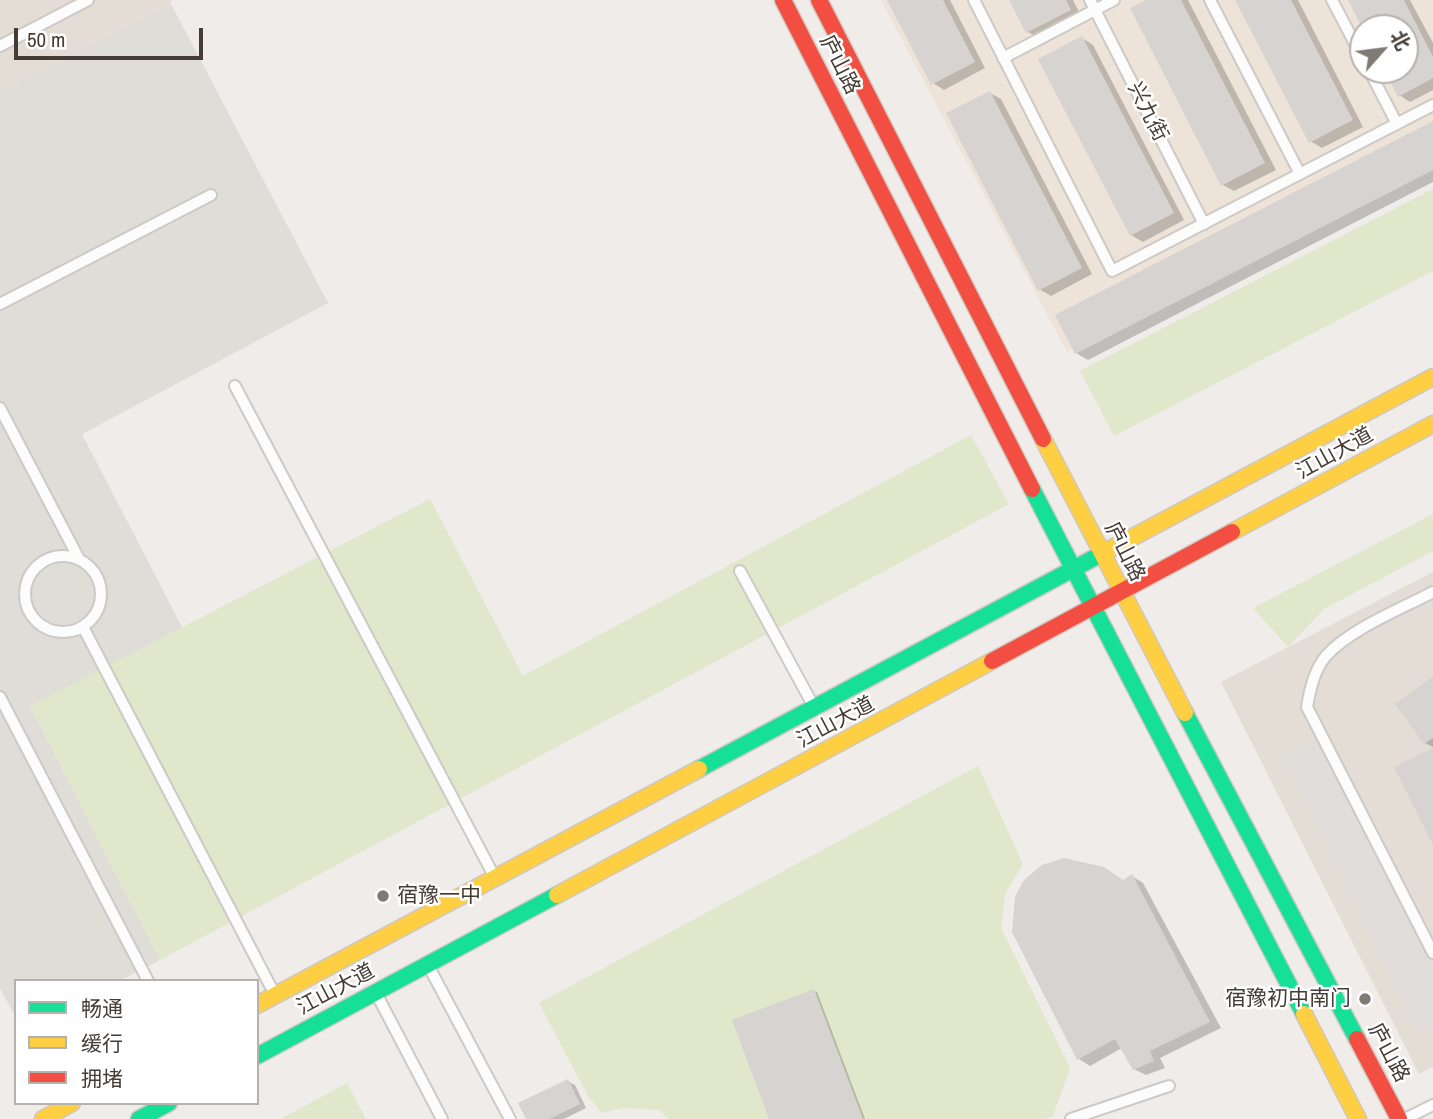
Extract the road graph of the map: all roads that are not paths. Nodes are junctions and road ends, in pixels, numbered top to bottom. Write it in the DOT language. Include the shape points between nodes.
graph roads {
  1 [pos="88,0"];
  2 [pos="783,0"];
  3 [pos="819,0"];
  4 [pos="974,0"];
  5 [pos="1114,0"];
  6 [pos="1210,0"];
  7 [pos="1332,0"];
  8 [pos="1092,5"];
  9 [pos="1349,32"];
  10 [pos="0,46"];
  11 [pos="1003,58"];
  12 [pos="1376,84"];
  13 [pos="1433,105"];
  14 [pos="1397,124"];
  15 [pos="1300,174"];
  16 [pos="211,195"];
  17 [pos="1204,224"];
  18 [pos="0,304"];
  19 [pos="1433,377"];
  20 [pos="235,386"];
  21 [pos="0,408"];
  22 [pos="1433,424"];
  23 [pos="1101,554"];
  24 [pos="79,559"];
  25 [pos="1073,569"];
  26 [pos="740,571"];
  27 [pos="1433,592"];
  28 [pos="1122,594"];
  29 [pos="1093,610"];
  30 [pos="83,627"];
  31 [pos="0,696"];
  32 [pos="814,707"];
  33 [pos="495,878"];
  34 [pos="1433,953"];
  35 [pos="428,965"];
  36 [pos="147,979"];
  37 [pos="375,993"];
  38 [pos="275,995"];
  39 [pos="259,1003"];
  40 [pos="259,1055"];
  41 [pos="1168,1086"];
  42 [pos="68,1105"];
  43 [pos="165,1105"];
  44 [pos="1433,1105"];
  45 [pos="43,1119"];
  46 [pos="139,1119"];
  47 [pos="442,1119"];
  48 [pos="510,1119"];
  49 [pos="1071,1119"];
  50 [pos="1358,1119"];
  51 [pos="1399,1119"];
  52 [pos="1405,1119"];
  1 -- 10 [label="lane"];
  2 -- 25 [label="main road, 庐山路"];
  3 -- 23 [label="main road, 庐山路"];
  4 -- 11 [label="lane"];
  5 -- 8 [label="lane"];
  6 -- 15 [label="lane"];
  7 -- 9 [label="lane"];
  8 -- 11 [label="lane"];
  8 -- 17 [label="lane, 兴九街"];
  11 -- 17 [label="lane" via="1112,271"];
  12 -- 14 [label="lane"];
  13 -- 14 [label="lane"];
  14 -- 15 [label="lane"];
  15 -- 17 [label="lane"];
  16 -- 18 [label="lane"];
  19 -- 23 [label="main road, 江山大道"];
  20 -- 33 [label="lane"];
  21 -- 24 [label="lane"];
  22 -- 28 [label="main road, 江山大道"];
  23 -- 25 [label="main road, 江山大道"];
  23 -- 28 [label="main road, 庐山路"];
  24 -- 30 [label="lane" via="100,586 98,609"];
  24 -- 30 [label="lane" via="67,556 42,562 32,571 25,596 35,620 45,628 57,632"];
  25 -- 29 [label="main road, 庐山路"];
  25 -- 32 [label="main road, 江山大道"];
  26 -- 32 [label="lane"];
  27 -- 34 [label="lane" via="1347,639 1325,657 1311,684 1307,707"];
  28 -- 29 [label="main road, 江山大道"];
  28 -- 51 [label="main road, 庐山路"];
  29 -- 35 [label="main road, 江山大道"];
  29 -- 50 [label="main road, 庐山路"];
  30 -- 38 [label="lane"];
  31 -- 36 [label="lane"];
  32 -- 33 [label="main road, 江山大道"];
  33 -- 38 [label="main road, 江山大道"];
  35 -- 37 [label="main road, 江山大道"];
  35 -- 48 [label="lane"];
  37 -- 40 [label="main road, 江山大道"];
  37 -- 47 [label="lane"];
  38 -- 39 [label="main road, 江山大道"];
  41 -- 49 [label="lane"];
  42 -- 45 [label="main road"];
  43 -- 46 [label="main road"];
  44 -- 52 [label="lane"];
}
